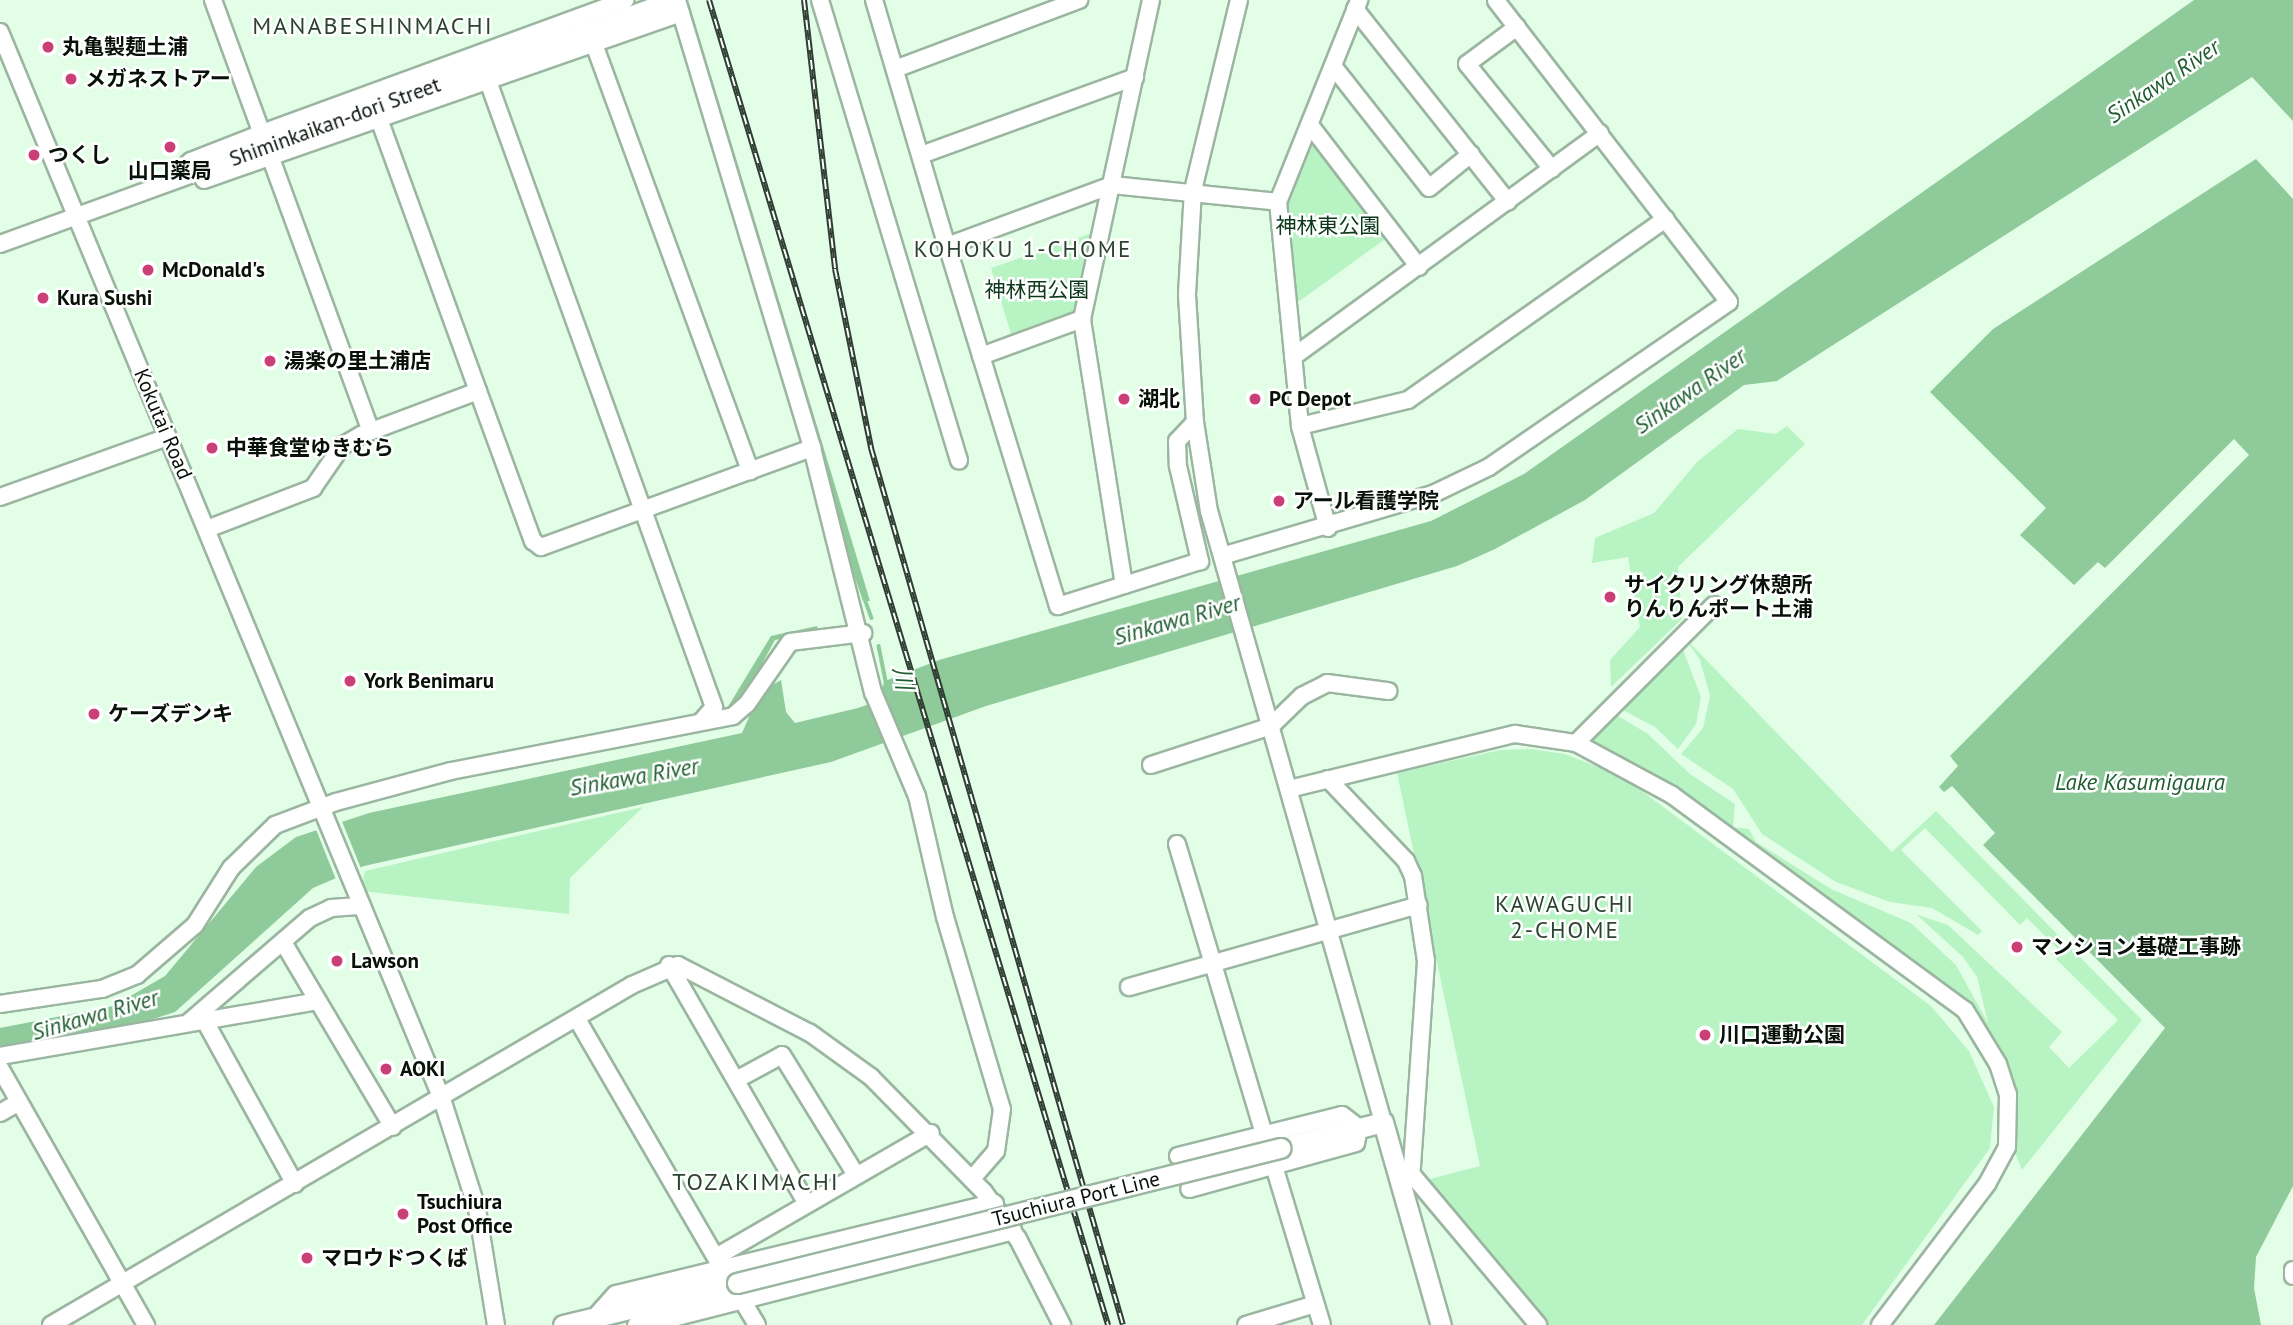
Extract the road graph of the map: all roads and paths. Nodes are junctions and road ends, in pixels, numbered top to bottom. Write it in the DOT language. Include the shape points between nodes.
graph roads {
  1 [pos="213,0"];
  2 [pos="625,0"];
  3 [pos="820,0"];
  4 [pos="874,0"];
  5 [pos="1079,0"];
  6 [pos="1151,0"];
  7 [pos="1239,0"];
  8 [pos="1496,0"];
  9 [pos="676,4"];
  10 [pos="1357,4"];
  11 [pos="580,8"];
  12 [pos="1517,27"];
  13 [pos="0,32"];
  14 [pos="594,44"];
  15 [pos="1333,66"];
  16 [pos="895,69"];
  17 [pos="1135,77"];
  18 [pos="488,81"];
  19 [pos="379,119"];
  20 [pos="1310,125"];
  21 [pos="1600,133"];
  22 [pos="267,146"];
  23 [pos="1471,154"];
  24 [pos="921,155"];
  25 [pos="1552,169"];
  26 [pos="1112,185"];
  27 [pos="1193,190"];
  28 [pos="1278,202"];
  29 [pos="1508,202"];
  30 [pos="76,216"];
  31 [pos="1666,219"];
  32 [pos="0,244"];
  33 [pos="947,246"];
  34 [pos="1419,267"];
  35 [pos="1082,320"];
  36 [pos="981,356"];
  37 [pos="1293,357"];
  38 [pos="478,391"];
  39 [pos="1195,422"];
  40 [pos="1300,426"];
  41 [pos="371,431"];
  42 [pos="168,437"];
  43 [pos="812,448"];
  44 [pos="959,460"];
  45 [pos="750,471"];
  46 [pos="0,497"];
  47 [pos="642,512"];
  48 [pos="1328,528"];
  49 [pos="207,529"];
  50 [pos="1223,562"];
  51 [pos="1124,585"];
  52 [pos="1714,605"];
  53 [pos="863,633"];
  54 [pos="1388,691"];
  55 [pos="702,721"];
  56 [pos="1271,726"];
  57 [pos="1576,743"];
  58 [pos="1151,765"];
  59 [pos="1328,779"];
  60 [pos="1289,789"];
  61 [pos="324,811"];
  62 [pos="1177,844"];
  63 [pos="1419,905"];
  64 [pos="362,906"];
  65 [pos="1328,929"];
  66 [pos="283,942"];
  67 [pos="1212,964"];
  68 [pos="669,965"];
  69 [pos="1129,987"];
  70 [pos="317,1001"];
  71 [pos="0,1004"];
  72 [pos="577,1019"];
  73 [pos="206,1023"];
  74 [pos="181,1027"];
  75 [pos="0,1056"];
  76 [pos="0,1068"];
  77 [pos="736,1080"];
  78 [pos="442,1098"];
  79 [pos="19,1102"];
  80 [pos="0,1113"];
  81 [pos="1383,1122"];
  82 [pos="394,1127"];
  83 [pos="1359,1128"];
  84 [pos="930,1133"];
  85 [pos="1264,1134"];
  86 [pos="1178,1156"];
  87 [pos="1277,1157"];
  88 [pos="856,1175"];
  89 [pos="972,1179"];
  90 [pos="295,1184"];
  91 [pos="1189,1189"];
  92 [pos="807,1204"];
  93 [pos="993,1204"];
  94 [pos="1011,1230"];
  95 [pos="719,1263"];
  96 [pos="122,1281"];
  97 [pos="739,1291"];
  98 [pos="1315,1304"];
  99 [pos="596,1317"];
  100 [pos="51,1325"];
  101 [pos="146,1325"];
  102 [pos="496,1325"];
  103 [pos="563,1325"];
  104 [pos="618,1325"];
  105 [pos="637,1325"];
  106 [pos="757,1325"];
  107 [pos="1062,1325"];
  108 [pos="1246,1325"];
  109 [pos="1322,1325"];
  110 [pos="1441,1325"];
  111 [pos="1538,1325"];
  112 [pos="1880,1325"];
  1 -- 22 [label="street"];
  2 -- 11 [label="street"];
  3 -- 44 [label="street"];
  4 -- 16 [label="street"];
  5 -- 16 [label="street"];
  6 -- 17 [label="street"];
  7 -- 27 [label="street"];
  8 -- 12 [label="street"];
  9 -- 14 [label="street"];
  9 -- 22 [label="street, Shiminkaikan-dori Street"];
  9 -- 43 [label="street"];
  10 -- 15 [label="street"];
  10 -- 23 [label="street"];
  11 -- 22 [label="street"];
  12 -- 21 [label="street"];
  12 -- 25 [label="street" via="1467,64"];
  13 -- 30 [label="street, Kokutai Road"];
  14 -- 18 [label="street"];
  14 -- 45 [label="street"];
  15 -- 20 [label="street"];
  15 -- 23 [label="street" via="1429,188"];
  16 -- 24 [label="street"];
  17 -- 24 [label="street"];
  17 -- 26 [label="street"];
  18 -- 19 [label="street"];
  18 -- 47 [label="street"];
  19 -- 22 [label="street"];
  19 -- 38 [label="street"];
  20 -- 28 [label="street"];
  20 -- 34 [label="street"];
  21 -- 25 [label="street"];
  21 -- 31 [label="street"];
  22 -- 30 [label="street, Shiminkaikan-dori Street"];
  22 -- 41 [label="street"];
  23 -- 29 [label="street"];
  24 -- 33 [label="street"];
  25 -- 29 [label="street"];
  26 -- 27 [label="street"];
  26 -- 33 [label="street"];
  26 -- 35 [label="street"];
  27 -- 28 [label="street"];
  27 -- 39 [label="street" via="1187,295"];
  28 -- 37 [label="street"];
  29 -- 34 [label="street"];
  30 -- 32 [label="street, Shiminkaikan-dori Street"];
  30 -- 42 [label="street, Kokutai Road"];
  31 -- 40 [label="street" via="1408,400"];
  31 -- 48 [label="street" via="1729,302 1489,467 1433,494"];
  33 -- 36 [label="street"];
  34 -- 37 [label="street"];
  35 -- 36 [label="street"];
  35 -- 51 [label="street"];
  36 -- 51 [label="street" via="1058,606"];
  37 -- 40 [label="street"];
  38 -- 41 [label="street"];
  38 -- 47 [label="street" via="535,546"];
  39 -- 50 [label="street"];
  39 -- 51 [label="street" via="1177,441 1178,466 1200,561"];
  40 -- 48 [label="street"];
  41 -- 49 [label="street" via="342,446 313,488"];
  42 -- 46 [label="street"];
  42 -- 49 [label="street, Kokutai Road"];
  43 -- 45 [label="street"];
  43 -- 53 [label="street"];
  45 -- 47 [label="street"];
  47 -- 55 [label="street" via="714,707"];
  48 -- 50 [label="street"];
  49 -- 61 [label="street, Kokutai Road"];
  50 -- 56 [label="street"];
  52 -- 57 [label="street"];
  53 -- 55 [label="street" via="790,642 741,712"];
  53 -- 89 [label="street" via="873,692 921,808 945,917 1002,1109 996,1152"];
  54 -- 56 [label="street" via="1327,682 1302,696"];
  55 -- 61 [label="street" via="464,768"];
  56 -- 58 [label="street"];
  56 -- 60 [label="street"];
  57 -- 59 [label="street" via="1550,731 1515,734 1470,741"];
  57 -- 112 [label="street" via="1672,795 1896,956 1965,1010 1998,1064 2011,1112 2000,1164"];
  59 -- 60 [label="street"];
  59 -- 63 [label="street" via="1406,862"];
  60 -- 65 [label="street"];
  61 -- 64 [label="street, Kokutai Road"];
  61 -- 71 [label="street" via="260,834 230,868 197,923 137,975 102,989"];
  62 -- 67 [label="street"];
  63 -- 65 [label="street"];
  63 -- 111 [label="street" via="1426,961 1413,1173"];
  64 -- 66 [label="street" via="322,911"];
  64 -- 78 [label="street, Kokutai Road"];
  65 -- 67 [label="street"];
  65 -- 81 [label="street"];
  66 -- 70 [label="street"];
  66 -- 74 [label="street"];
  67 -- 69 [label="street"];
  67 -- 85 [label="street"];
  68 -- 72 [label="street"];
  68 -- 77 [label="street"];
  68 -- 84 [label="street" via="741,993 810,1033 871,1077"];
  70 -- 73 [label="street"];
  70 -- 82 [label="street"];
  72 -- 78 [label="street"];
  72 -- 95 [label="street"];
  73 -- 74 [label="street"];
  73 -- 90 [label="street"];
  74 -- 75 [label="street"];
  76 -- 79 [label="street"];
  77 -- 88 [label="street" via="782,1055"];
  77 -- 92 [label="street"];
  78 -- 82 [label="street"];
  78 -- 102 [label="street, Kokutai Road" via="480,1218"];
  79 -- 80 [label="street"];
  79 -- 96 [label="street"];
  81 -- 83 [label="main road, Tsuchiura Port Line"];
  81 -- 110 [label="main road"];
  82 -- 90 [label="street"];
  83 -- 85 [label="street" via="1342,1115"];
  83 -- 87 [label="main road, Tsuchiura Port Line"];
  84 -- 88 [label="street"];
  84 -- 89 [label="street"];
  85 -- 86 [label="street"];
  87 -- 91 [label="street"];
  87 -- 97 [label="main road, Tsuchiura Port Line, bridge"];
  87 -- 98 [label="street"];
  88 -- 92 [label="street"];
  89 -- 93 [label="street"];
  90 -- 96 [label="street"];
  92 -- 95 [label="street"];
  93 -- 94 [label="street"];
  93 -- 95 [label="main road"];
  94 -- 97 [label="main road"];
  94 -- 107 [label="street"];
  95 -- 99 [label="main road" via="616,1294"];
  96 -- 100 [label="street"];
  96 -- 101 [label="street"];
  97 -- 99 [label="main road, Tsuchiura Port Line"];
  97 -- 105 [label="main road"];
  97 -- 106 [label="street"];
  98 -- 108 [label="street"];
  98 -- 109 [label="street"];
  99 -- 103 [label="main road, Tsuchiura Port Line"];
  99 -- 104 [label="main road"];
}
